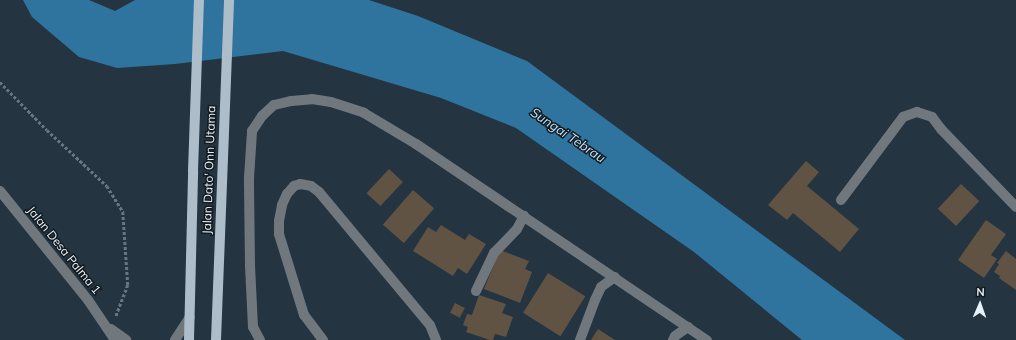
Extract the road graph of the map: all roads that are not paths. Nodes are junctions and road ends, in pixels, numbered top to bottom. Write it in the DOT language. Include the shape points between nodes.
graph roads {
  1 [pos="200,0"];
  2 [pos="229,0"];
  3 [pos="0,191"];
  4 [pos="841,200"];
  5 [pos="1016,208"];
  6 [pos="524,216"];
  7 [pos="615,277"];
  8 [pos="476,291"];
  9 [pos="190,317"];
  10 [pos="108,327"];
  11 [pos="688,327"];
  12 [pos="115,340"];
  13 [pos="126,340"];
  14 [pos="175,340"];
  15 [pos="189,340"];
  16 [pos="216,340"];
  17 [pos="260,340"];
  18 [pos="323,340"];
  19 [pos="436,340"];
  20 [pos="580,340"];
  21 [pos="673,340"];
  22 [pos="707,340"];
  1 -- 9 [label="main road, Jalan Dato' Onn Utama"];
  2 -- 16 [label="main road, Jalan Dato' Onn Utama"];
  3 -- 10 [label="street, Jalan Desa Palma 1"];
  4 -- 5 [label="street" via="886,137 903,118 917,112 932,117"];
  6 -- 7 [label="street"];
  6 -- 8 [label="street" via="517,229 494,253"];
  6 -- 17 [label="street" via="364,112 331,102 312,100 274,105 262,116 252,131 249,178 253,327"];
  7 -- 11 [label="street"];
  7 -- 20 [label="street" via="601,287"];
  9 -- 14 [label="street"];
  9 -- 15 [label="main road, Jalan Dato' Onn Utama"];
  10 -- 12 [label="street, Jalan Desa Palma 1"];
  10 -- 13 [label="street, Jalan Desa Palma 1"];
  11 -- 21 [label="street"];
  11 -- 22 [label="street"];
  18 -- 19 [label="street" via="304,315 279,234 282,205 287,194 294,186 300,184 311,186 319,192 430,324"];
}
